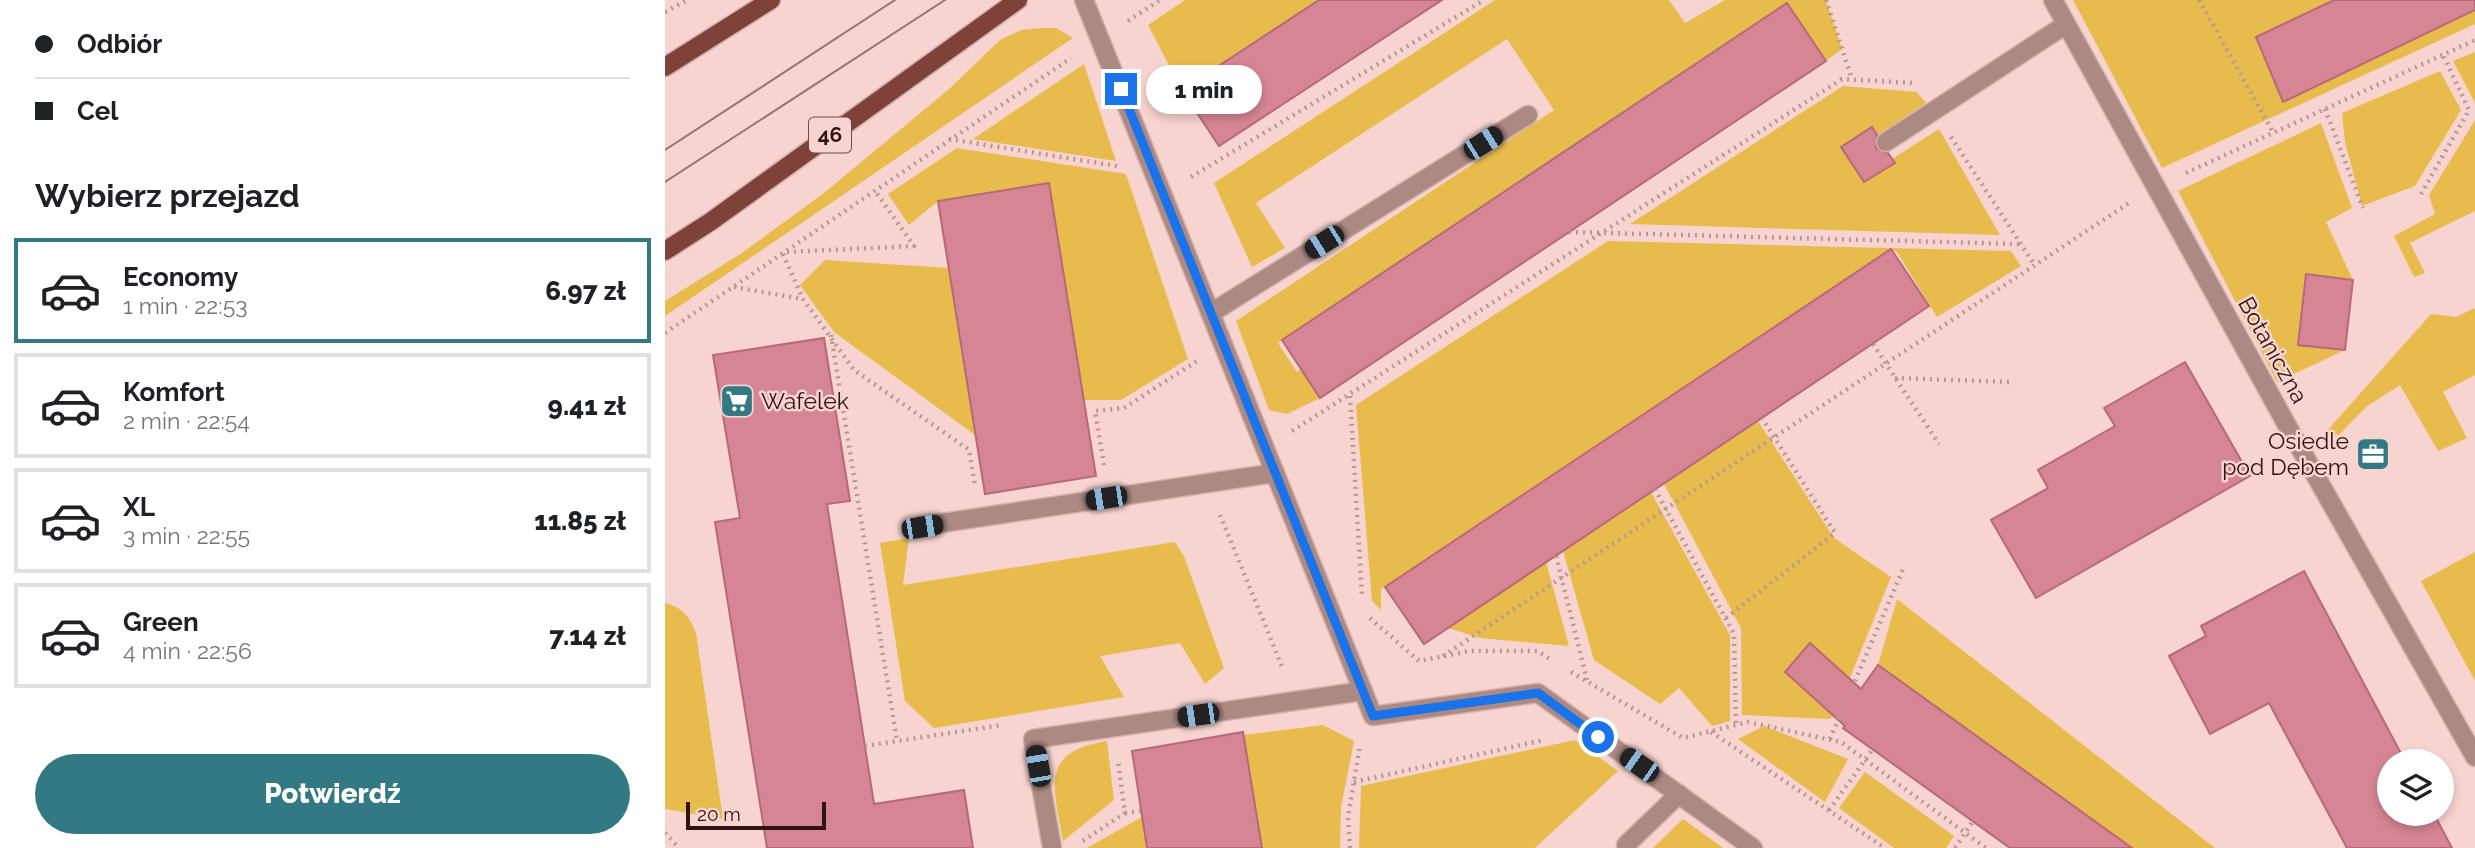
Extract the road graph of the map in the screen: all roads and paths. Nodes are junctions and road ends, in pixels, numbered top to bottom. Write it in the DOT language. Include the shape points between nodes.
graph roads {
  1 [pos="687,0"];
  2 [pos="771,0"];
  3 [pos="1018,0"];
  4 [pos="1084,0"];
  5 [pos="1160,0"];
  6 [pos="1484,0"];
  7 [pos="1826,0"];
  8 [pos="2053,0"];
  9 [pos="2199,0"];
  10 [pos="665,12"];
  11 [pos="1130,20"];
  12 [pos="1123,24"];
  13 [pos="2065,25"];
  14 [pos="1134,32"];
  15 [pos="2475,40"];
  16 [pos="1082,51"];
  17 [pos="2443,55"];
  18 [pos="665,67"];
  19 [pos="1852,79"];
  20 [pos="2325,109"];
  21 [pos="1934,111"];
  22 [pos="1528,115"];
  23 [pos="2273,132"];
  24 [pos="948,139"];
  25 [pos="1885,142"];
  26 [pos="1187,165"];
  27 [pos="1129,169"];
  28 [pos="2154,188"];
  29 [pos="875,191"];
  30 [pos="2421,194"];
  31 [pos="2363,208"];
  32 [pos="1569,232"];
  33 [pos="1604,233"];
  34 [pos="2021,244"];
  35 [pos="665,251"];
  36 [pos="785,253"];
  37 [pos="2034,264"];
  38 [pos="734,287"];
  39 [pos="803,299"];
  40 [pos="1210,313"];
  41 [pos="665,333"];
  42 [pos="831,335"];
  43 [pos="1873,344"];
  44 [pos="1885,363"];
  45 [pos="1204,371"];
  46 [pos="1895,378"];
  47 [pos="2012,382"];
  48 [pos="1350,395"];
  49 [pos="1762,418"];
  50 [pos="1774,437"];
  51 [pos="1939,443"];
  52 [pos="1265,448"];
  53 [pos="1275,473"];
  54 [pos="1107,478"];
  55 [pos="1207,483"];
  56 [pos="1655,489"];
  57 [pos="1665,509"];
  58 [pos="980,517"];
  59 [pos="922,527"];
  60 [pos="1556,556"];
  61 [pos="1904,567"];
  62 [pos="1561,578"];
  63 [pos="1363,598"];
  64 [pos="1363,611"];
  65 [pos="1726,618"];
  66 [pos="1443,656"];
  67 [pos="1557,663"];
  68 [pos="1567,669"];
  69 [pos="1284,673"];
  70 [pos="1587,682"];
  71 [pos="1363,691"];
  72 [pos="1006,725"];
  73 [pos="1736,725"];
  74 [pos="1710,732"];
  75 [pos="1362,734"];
  76 [pos="1551,738"];
  77 [pos="1830,740"];
  78 [pos="897,741"];
  79 [pos="865,746"];
  80 [pos="1873,749"];
  81 [pos="2475,757"];
  82 [pos="1118,759"];
  83 [pos="1864,759"];
  84 [pos="1354,783"];
  85 [pos="1679,794"];
  86 [pos="1829,810"];
  87 [pos="1141,811"];
  88 [pos="1125,813"];
  89 [pos="1973,821"];
  90 [pos="665,833"];
  91 [pos="1966,833"];
  92 [pos="1626,845"];
  93 [pos="679,848"];
  94 [pos="1052,848"];
  95 [pos="1072,848"];
  96 [pos="1350,848"];
  97 [pos="1753,848"];
  98 [pos="1885,848"];
  99 [pos="1955,848"];
  100 [pos="1986,848"];
  1 -- 10 [label="path"];
  2 -- 18 [label="main road"];
  3 -- 35 [label="main road, 46"];
  4 -- 40 [label="street"];
  5 -- 11 [label="path"];
  6 -- 26 [label="path" via="1192,177"];
  7 -- 19 [label="path"];
  8 -- 13 [label="street, Botaniczna"];
  9 -- 23 [label="path"];
  11 -- 12 [label="path"];
  11 -- 14 [label="path"];
  13 -- 21 [label="street"];
  13 -- 28 [label="street, Botaniczna"];
  15 -- 17 [label="path"];
  16 -- 24 [label="path"];
  17 -- 20 [label="path"];
  17 -- 30 [label="path" via="2469,110"];
  19 -- 21 [label="path" via="1915,82"];
  19 -- 33 [label="path" via="1842,79"];
  20 -- 23 [label="path"];
  20 -- 31 [label="path"];
  21 -- 25 [label="street"];
  21 -- 34 [label="path"];
  22 -- 40 [label="street"];
  23 -- 28 [label="path"];
  24 -- 27 [label="path"];
  24 -- 29 [label="path"];
  28 -- 37 [label="path"];
  28 -- 81 [label="street, Botaniczna"];
  29 -- 36 [label="path"];
  29 -- 36 [label="path" via="914,246"];
  32 -- 33 [label="path"];
  33 -- 34 [label="path"];
  33 -- 48 [label="path"];
  34 -- 37 [label="path"];
  36 -- 38 [label="path"];
  36 -- 39 [label="path"];
  37 -- 44 [label="path"];
  38 -- 39 [label="path"];
  38 -- 41 [label="path"];
  39 -- 42 [label="path"];
  40 -- 52 [label="street"];
  42 -- 58 [label="path" via="854,370 969,450"];
  42 -- 78 [label="path"];
  43 -- 44 [label="path"];
  44 -- 46 [label="path"];
  44 -- 50 [label="path"];
  45 -- 54 [label="path" via="1200,359 1124,408 1095,411"];
  46 -- 47 [label="path"];
  46 -- 51 [label="path"];
  48 -- 52 [label="path"];
  48 -- 63 [label="path"];
  49 -- 50 [label="path"];
  50 -- 57 [label="path"];
  50 -- 65 [label="path" via="1835,533"];
  52 -- 53 [label="street"];
  53 -- 55 [label="street"];
  53 -- 71 [label="street"];
  55 -- 58 [label="street"];
  55 -- 69 [label="path"];
  56 -- 57 [label="path"];
  57 -- 62 [label="path"];
  57 -- 65 [label="path"];
  58 -- 59 [label="street"];
  60 -- 62 [label="path"];
  61 -- 77 [label="path"];
  62 -- 66 [label="path"];
  62 -- 70 [label="path"];
  64 -- 66 [label="path" via="1419,661"];
  65 -- 73 [label="path" via="1734,634"];
  66 -- 67 [label="path" via="1537,651"];
  68 -- 70 [label="path"];
  70 -- 74 [label="path" via="1683,738"];
  71 -- 85 [label="street" via="1373,716 1538,693"];
  71 -- 94 [label="street" via="1033,739"];
  72 -- 78 [label="path"];
  73 -- 74 [label="path"];
  73 -- 77 [label="path" via="1748,722"];
  74 -- 86 [label="path"];
  75 -- 84 [label="path"];
  76 -- 84 [label="path"];
  77 -- 83 [label="path" via="1841,742"];
  78 -- 79 [label="path"];
  80 -- 83 [label="path"];
  82 -- 88 [label="path"];
  83 -- 86 [label="path"];
  83 -- 91 [label="path"];
  84 -- 96 [label="path"];
  85 -- 92 [label="street"];
  85 -- 97 [label="street"];
  86 -- 98 [label="path"];
  87 -- 88 [label="path"];
  88 -- 95 [label="path"];
  89 -- 91 [label="path"];
  90 -- 93 [label="path"];
  91 -- 99 [label="path"];
  91 -- 100 [label="path"];
}
